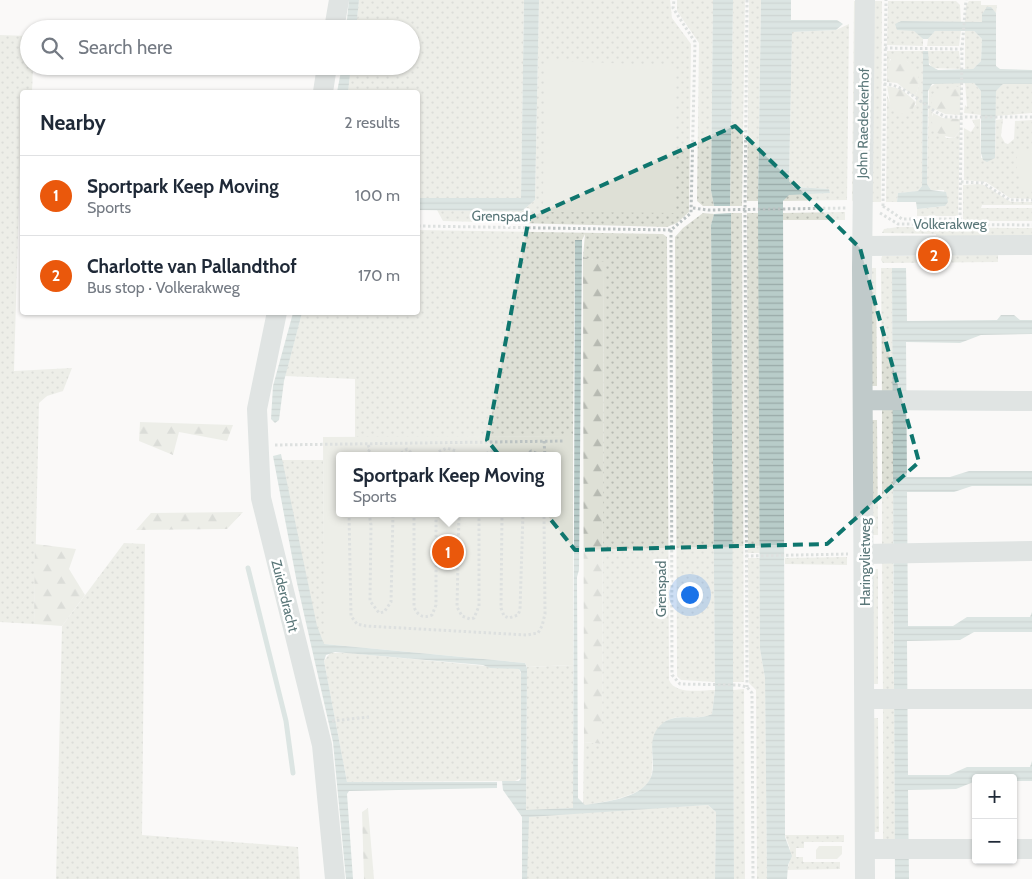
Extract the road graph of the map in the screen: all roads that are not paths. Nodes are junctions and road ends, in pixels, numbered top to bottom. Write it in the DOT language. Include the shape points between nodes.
graph roads {
  1 [pos="339,0"];
  2 [pos="865,0"];
  3 [pos="336,20"];
  4 [pos="326,75"];
  5 [pos="323,90"];
  6 [pos="1032,245"];
  7 [pos="863,246"];
  8 [pos="276,315"];
  9 [pos="863,400"];
  10 [pos="1032,401"];
  11 [pos="1032,551"];
  12 [pos="875,553"];
  13 [pos="1032,698"];
  14 [pos="864,699"];
  15 [pos="875,849"];
  16 [pos="972,849"];
  17 [pos="1017,849"];
  18 [pos="1032,849"];
  19 [pos="335,879"];
  20 [pos="865,879"];
  1 -- 3 [label="street"];
  2 -- 7 [label="street, John Raedeckerhof" via="867,209"];
  4 -- 5 [label="street"];
  6 -- 7 [label="street, Volkerakweg"];
  7 -- 9 [label="street, Haringvlietweg"];
  8 -- 19 [label="street, Zuiderdracht" via="257,409 262,498 322,745"];
  9 -- 10 [label="street"];
  9 -- 12 [label="street, Haringvlietweg"];
  11 -- 12 [label="street"];
  12 -- 14 [label="street, Haringvlietweg"];
  13 -- 14 [label="street"];
  14 -- 15 [label="street, Haringvlietweg"];
  15 -- 16 [label="street"];
  15 -- 20 [label="street, Haringvlietweg"];
  17 -- 18 [label="street"];
}
